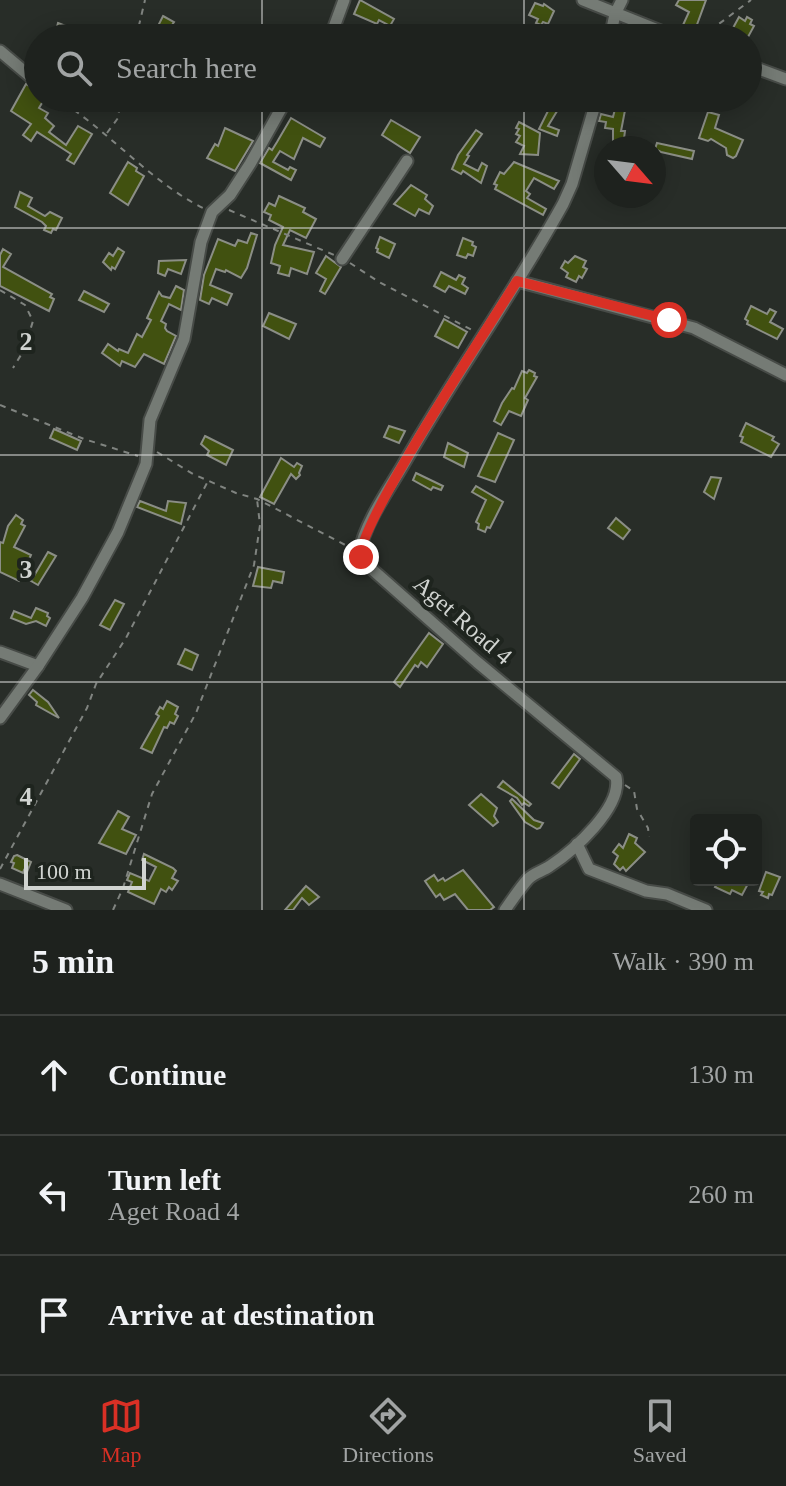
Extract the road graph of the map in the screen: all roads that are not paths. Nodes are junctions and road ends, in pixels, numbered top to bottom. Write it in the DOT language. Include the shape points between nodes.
graph roads {
  1 [pos="344,0"];
  2 [pos="583,0"];
  3 [pos="622,0"];
  4 [pos="615,14"];
  5 [pos="335,24"];
  6 [pos="613,24"];
  7 [pos="641,24"];
  8 [pos="0,52"];
  9 [pos="762,70"];
  10 [pos="24,72"];
  11 [pos="786,79"];
  12 [pos="279,112"];
  13 [pos="593,112"];
  14 [pos="407,161"];
  15 [pos="342,259"];
  16 [pos="517,281"];
  17 [pos="786,375"];
  18 [pos="0,652"];
  19 [pos="38,666"];
  20 [pos="0,718"];
  21 [pos="577,844"];
  22 [pos="0,884"];
  23 [pos="66,910"];
  24 [pos="505,910"];
  25 [pos="706,910"];
  1 -- 5 [label="street"];
  2 -- 4 [label="street"];
  3 -- 4 [label="street"];
  4 -- 6 [label="street"];
  4 -- 7 [label="street"];
  8 -- 10 [label="street"];
  9 -- 11 [label="street"];
  12 -- 19 [label="street" via="230,195 214,208 201,242 184,339 150,420 141,480 102,564"];
  13 -- 16 [label="street" via="572,184"];
  14 -- 15 [label="street"];
  16 -- 17 [label="street" via="694,328"];
  16 -- 21 [label="street, Aget Road 4" via="384,498 359,553 525,703 611,771 617,781 615,792 596,826"];
  18 -- 19 [label="street"];
  19 -- 20 [label="street"];
  21 -- 24 [label="street" via="529,878"];
  21 -- 25 [label="street" via="589,869"];
  22 -- 23 [label="street"];
}
